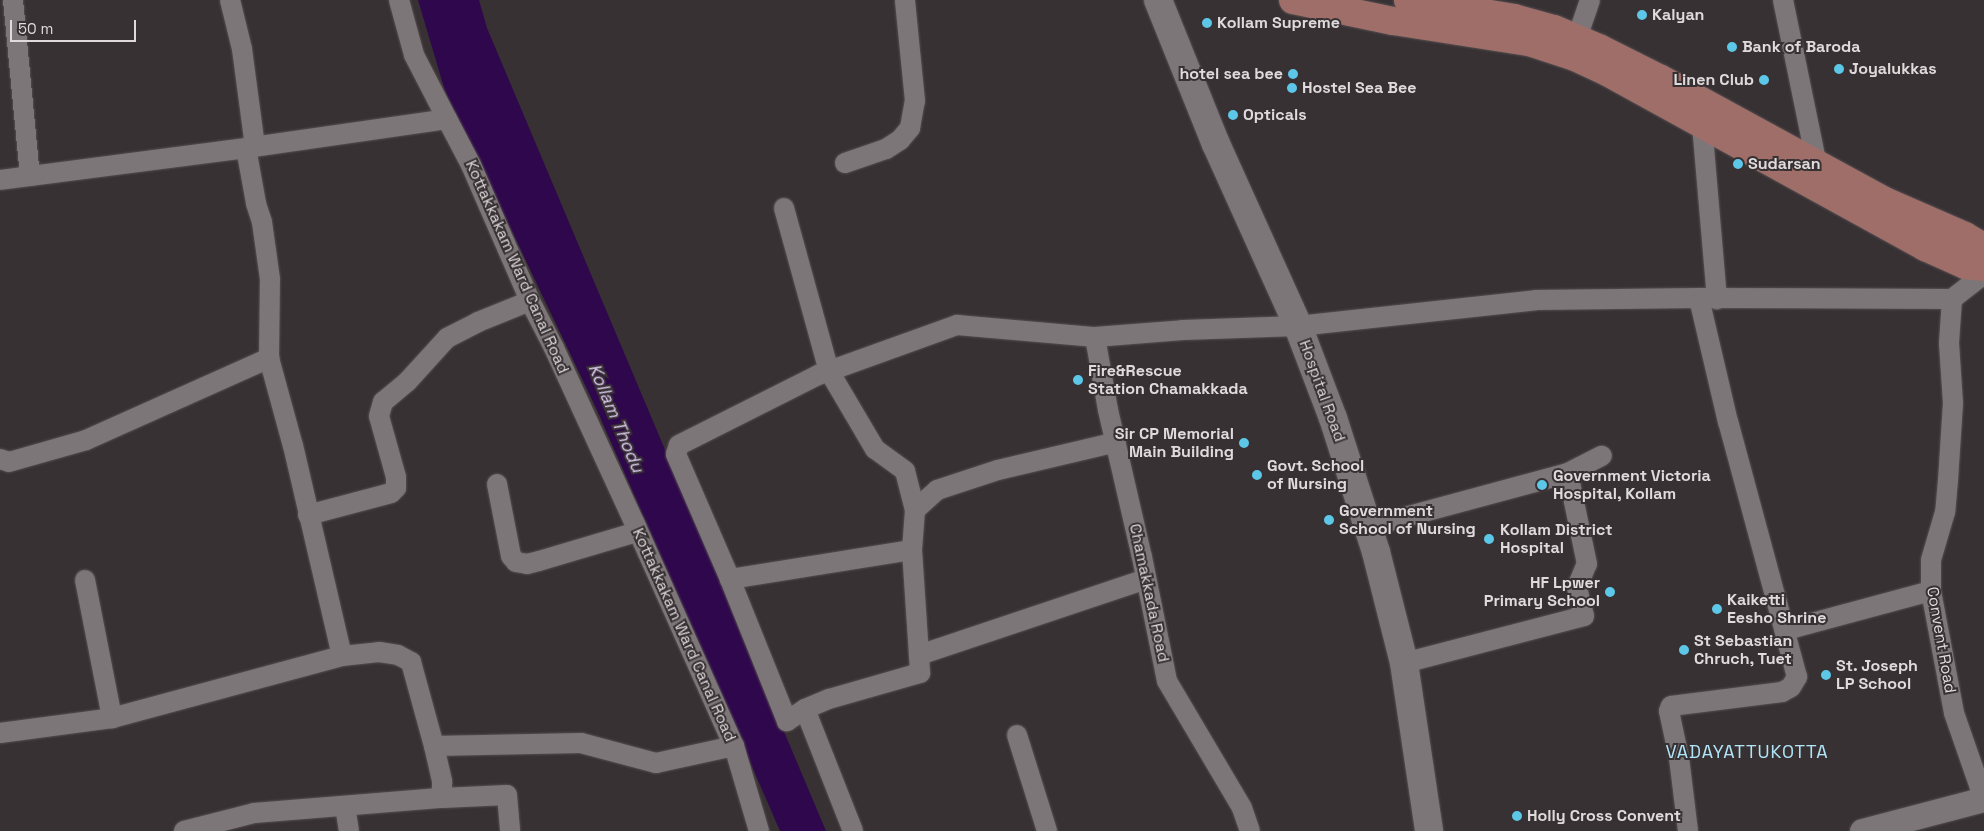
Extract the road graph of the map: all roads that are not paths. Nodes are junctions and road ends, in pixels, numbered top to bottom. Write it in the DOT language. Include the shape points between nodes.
graph roads {
  1 [pos="13,0"];
  2 [pos="230,0"];
  3 [pos="399,0"];
  4 [pos="905,0"];
  5 [pos="1158,0"];
  6 [pos="1293,0"];
  7 [pos="1408,0"];
  8 [pos="1590,0"];
  9 [pos="1783,0"];
  10 [pos="1577,38"];
  11 [pos="447,119"];
  12 [pos="1702,124"];
  13 [pos="251,147"];
  14 [pos="845,163"];
  15 [pos="1817,165"];
  16 [pos="30,176"];
  17 [pos="0,180"];
  18 [pos="784,208"];
  19 [pos="1984,247"];
  20 [pos="1984,267"];
  21 [pos="1984,274"];
  22 [pos="1708,298"];
  23 [pos="1952,299"];
  24 [pos="530,301"];
  25 [pos="1298,326"];
  26 [pos="1095,336"];
  27 [pos="269,358"];
  28 [pos="830,371"];
  29 [pos="1116,442"];
  30 [pos="1602,456"];
  31 [pos="0,459"];
  32 [pos="1568,473"];
  33 [pos="496,484"];
  34 [pos="915,510"];
  35 [pos="308,515"];
  36 [pos="637,526"];
  37 [pos="1368,527"];
  38 [pos="912,550"];
  39 [pos="730,579"];
  40 [pos="1146,579"];
  41 [pos="85,580"];
  42 [pos="1931,591"];
  43 [pos="1786,630"];
  44 [pos="919,655"];
  45 [pos="342,656"];
  46 [pos="1404,662"];
  47 [pos="805,709"];
  48 [pos="112,718"];
  49 [pos="0,733"];
  50 [pos="1017,734"];
  51 [pos="434,746"];
  52 [pos="734,746"];
  53 [pos="442,798"];
  54 [pos="1984,799"];
  55 [pos="345,806"];
  56 [pos="228,825"];
  57 [pos="184,831"];
  58 [pos="349,831"];
  59 [pos="510,831"];
  60 [pos="759,831"];
  61 [pos="853,831"];
  62 [pos="1047,831"];
  63 [pos="1250,831"];
  64 [pos="1429,831"];
  65 [pos="1688,831"];
  66 [pos="1862,831"];
  1 -- 16 [label="street"];
  2 -- 13 [label="street" via="242,49"];
  3 -- 11 [label="street, Kottakkakam Ward Canal Road" via="414,55"];
  4 -- 14 [label="street" via="914,101 910,128 886,149"];
  5 -- 25 [label="main road, Hospital Road" via="1216,144"];
  6 -- 12 [label="main road" via="1393,21 1529,42 1606,72"];
  7 -- 10 [label="main road" via="1514,18 1554,28"];
  8 -- 10 [label="street"];
  9 -- 15 [label="street"];
  10 -- 15 [label="main road" via="1661,79"];
  11 -- 13 [label="street"];
  11 -- 24 [label="street, Kottakkakam Ward Canal Road" via="471,165"];
  12 -- 20 [label="main road" via="1925,247 1965,265"];
  12 -- 22 [label="street"];
  13 -- 16 [label="street"];
  13 -- 27 [label="street" via="256,203 270,279"];
  15 -- 19 [label="main road"];
  16 -- 17 [label="street"];
  18 -- 28 [label="street"];
  21 -- 23 [label="street"];
  22 -- 23 [label="street"];
  22 -- 25 [label="street" via="1536,300"];
  22 -- 43 [label="street" via="1728,422"];
  23 -- 42 [label="street, Convent Road" via="1949,343 1953,403 1948,480 1945,512 1931,560"];
  24 -- 35 [label="street" via="447,338 384,402 379,416 396,476 396,488 391,493"];
  24 -- 36 [label="street, Kottakkakam Ward Canal Road"];
  25 -- 26 [label="street"];
  25 -- 37 [label="main road, Hospital Road" via="1333,418"];
  26 -- 28 [label="street" via="957,325"];
  26 -- 29 [label="street, Chamakkada Road"];
  27 -- 31 [label="street" via="86,440 9,462"];
  27 -- 35 [label="street"];
  28 -- 34 [label="street" via="875,449 904,471"];
  28 -- 39 [label="street" via="679,444 676,460"];
  29 -- 34 [label="street" via="998,470 937,490"];
  29 -- 40 [label="street, Chamakkada Road"];
  30 -- 32 [label="street"];
  32 -- 37 [label="street"];
  32 -- 46 [label="street" via="1587,564 1577,586 1584,616"];
  33 -- 36 [label="street" via="511,556 516,562 539,561"];
  34 -- 38 [label="street"];
  35 -- 45 [label="street"];
  36 -- 52 [label="street, Kottakkakam Ward Canal Road"];
  37 -- 46 [label="main road, Hospital Road"];
  38 -- 39 [label="street"];
  38 -- 44 [label="street"];
  39 -- 47 [label="street" via="786,721"];
  40 -- 44 [label="street"];
  40 -- 63 [label="street, Chamakkada Road" via="1167,681 1242,808"];
  41 -- 48 [label="street"];
  42 -- 43 [label="street"];
  42 -- 54 [label="street, Convent Road" via="1954,713"];
  43 -- 65 [label="street" via="1797,677 1791,687 1782,692 1671,706 1669,711"];
  44 -- 47 [label="street" via="920,673"];
  45 -- 48 [label="street"];
  45 -- 51 [label="street" via="379,652 398,655 411,662"];
  46 -- 64 [label="main road, Hospital Road"];
  47 -- 61 [label="street"];
  48 -- 49 [label="street"];
  50 -- 62 [label="street"];
  51 -- 52 [label="street" via="582,743 656,763"];
  51 -- 53 [label="street"];
  52 -- 60 [label="street, Kottakkakam Ward Canal Road"];
  53 -- 55 [label="street"];
  53 -- 59 [label="street" via="507,796"];
  54 -- 66 [label="street"];
  55 -- 56 [label="street" via="296,808"];
  55 -- 58 [label="street"];
  56 -- 57 [label="street"];
}
